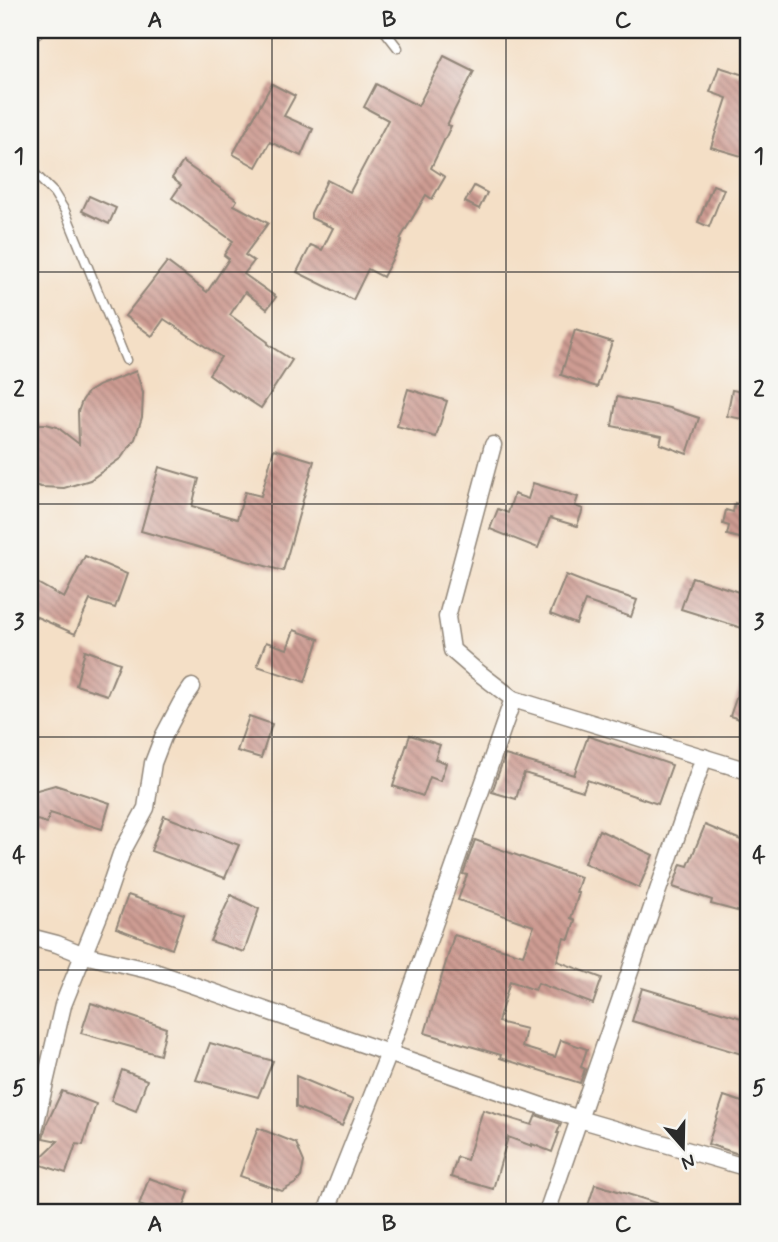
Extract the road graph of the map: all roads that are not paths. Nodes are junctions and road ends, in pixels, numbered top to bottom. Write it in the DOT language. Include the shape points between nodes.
graph roads {
  1 [pos="36,30"];
  2 [pos="384,30"];
  3 [pos="30,34"];
  4 [pos="398,48"];
  5 [pos="30,169"];
  6 [pos="126,360"];
  7 [pos="493,445"];
  8 [pos="192,687"];
  9 [pos="513,699"];
  10 [pos="704,757"];
  11 [pos="748,771"];
  12 [pos="30,937"];
  13 [pos="84,955"];
  14 [pos="389,1053"];
  15 [pos="579,1119"];
  16 [pos="30,1148"];
  17 [pos="748,1168"];
  18 [pos="326,1212"];
  19 [pos="547,1212"];
  1 -- 3 [label="street"];
  2 -- 4 [label="lane"];
  5 -- 6 [label="lane" via="65,211"];
  7 -- 9 [label="street" via="447,617 452,650"];
  8 -- 13 [label="street" via="163,737 153,763 146,808 121,854"];
  9 -- 10 [label="street"];
  9 -- 14 [label="street"];
  10 -- 11 [label="street"];
  10 -- 15 [label="street"];
  12 -- 13 [label="street"];
  13 -- 14 [label="street" via="152,971"];
  13 -- 16 [label="street" via="63,1005"];
  14 -- 15 [label="street"];
  14 -- 18 [label="street"];
  15 -- 17 [label="street"];
  15 -- 19 [label="street"];
}
